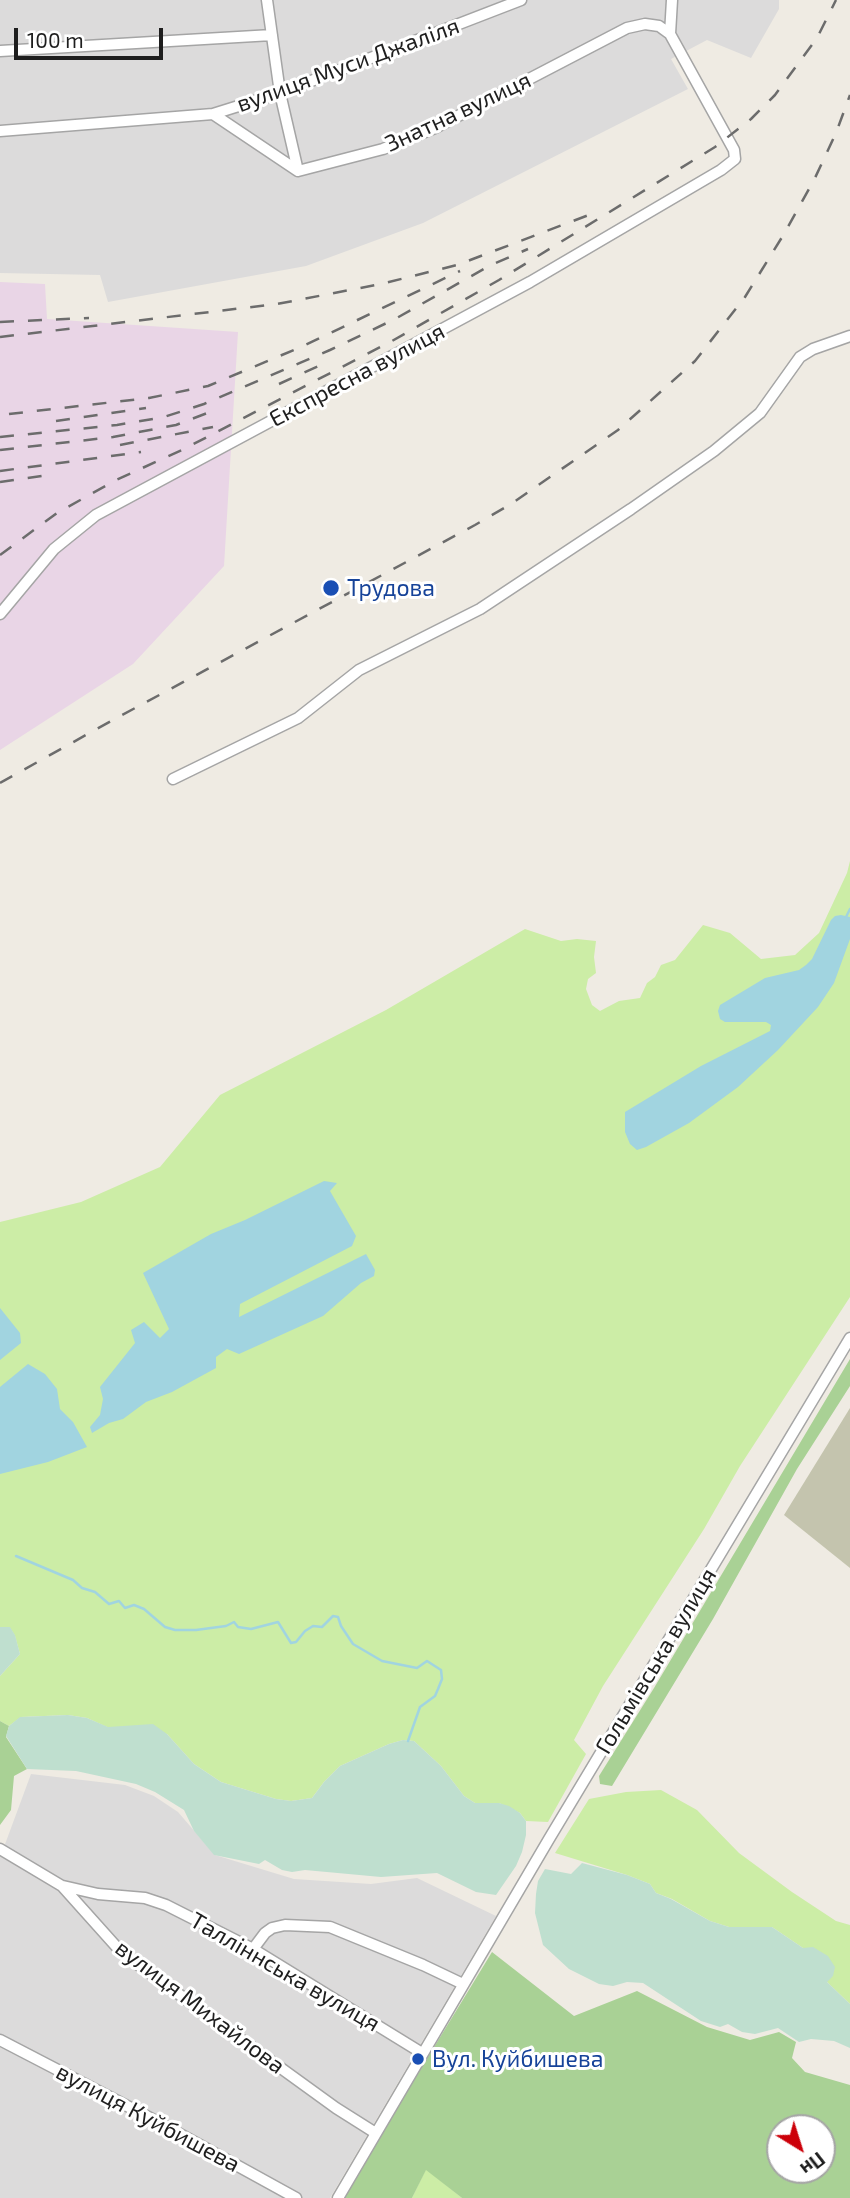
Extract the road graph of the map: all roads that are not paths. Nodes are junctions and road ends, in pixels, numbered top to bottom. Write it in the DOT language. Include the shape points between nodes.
graph roads {
  1 [pos="267,0"];
  2 [pos="521,0"];
  3 [pos="672,0"];
  4 [pos="670,34"];
  5 [pos="272,35"];
  6 [pos="0,51"];
  7 [pos="281,93"];
  8 [pos="213,114"];
  9 [pos="0,131"];
  10 [pos="298,172"];
  11 [pos="850,336"];
  12 [pos="0,614"];
  13 [pos="173,779"];
  14 [pos="850,1338"];
  15 [pos="0,1849"];
  16 [pos="62,1886"];
  17 [pos="253,1948"];
  18 [pos="463,1984"];
  19 [pos="0,2040"];
  20 [pos="422,2053"];
  21 [pos="374,2133"];
  22 [pos="296,2198"];
  23 [pos="338,2198"];
  1 -- 5 [label="street"];
  2 -- 7 [label="street, вулиця Муси Джаліля"];
  3 -- 4 [label="street"];
  4 -- 10 [label="street, Знатна вулиця" via="659,26 628,28 435,128 383,149"];
  4 -- 12 [label="street, Експресна вулиця" via="735,159 530,282 96,515 54,549"];
  5 -- 6 [label="street"];
  5 -- 7 [label="street"];
  7 -- 8 [label="street, вулиця Муси Джаліля"];
  7 -- 10 [label="street"];
  8 -- 9 [label="street"];
  8 -- 10 [label="street"];
  11 -- 13 [label="street" via="800,357 760,413 714,451 480,609 359,670 298,718"];
  14 -- 18 [label="street, Гольмівська вулиця"];
  15 -- 16 [label="street, вулиця Михайлова"];
  16 -- 17 [label="street, Талліннська вулиця" via="155,1900"];
  16 -- 21 [label="street, вулиця Михайлова" via="122,1952"];
  17 -- 18 [label="street" via="272,1928 330,1927"];
  17 -- 20 [label="street, Талліннська вулиця"];
  18 -- 20 [label="street, Гольмівська вулиця"];
  19 -- 22 [label="street, вулиця Куйбишева"];
  20 -- 21 [label="street, Гольмівська вулиця"];
  21 -- 23 [label="street, Гольмівська вулиця"];
}
